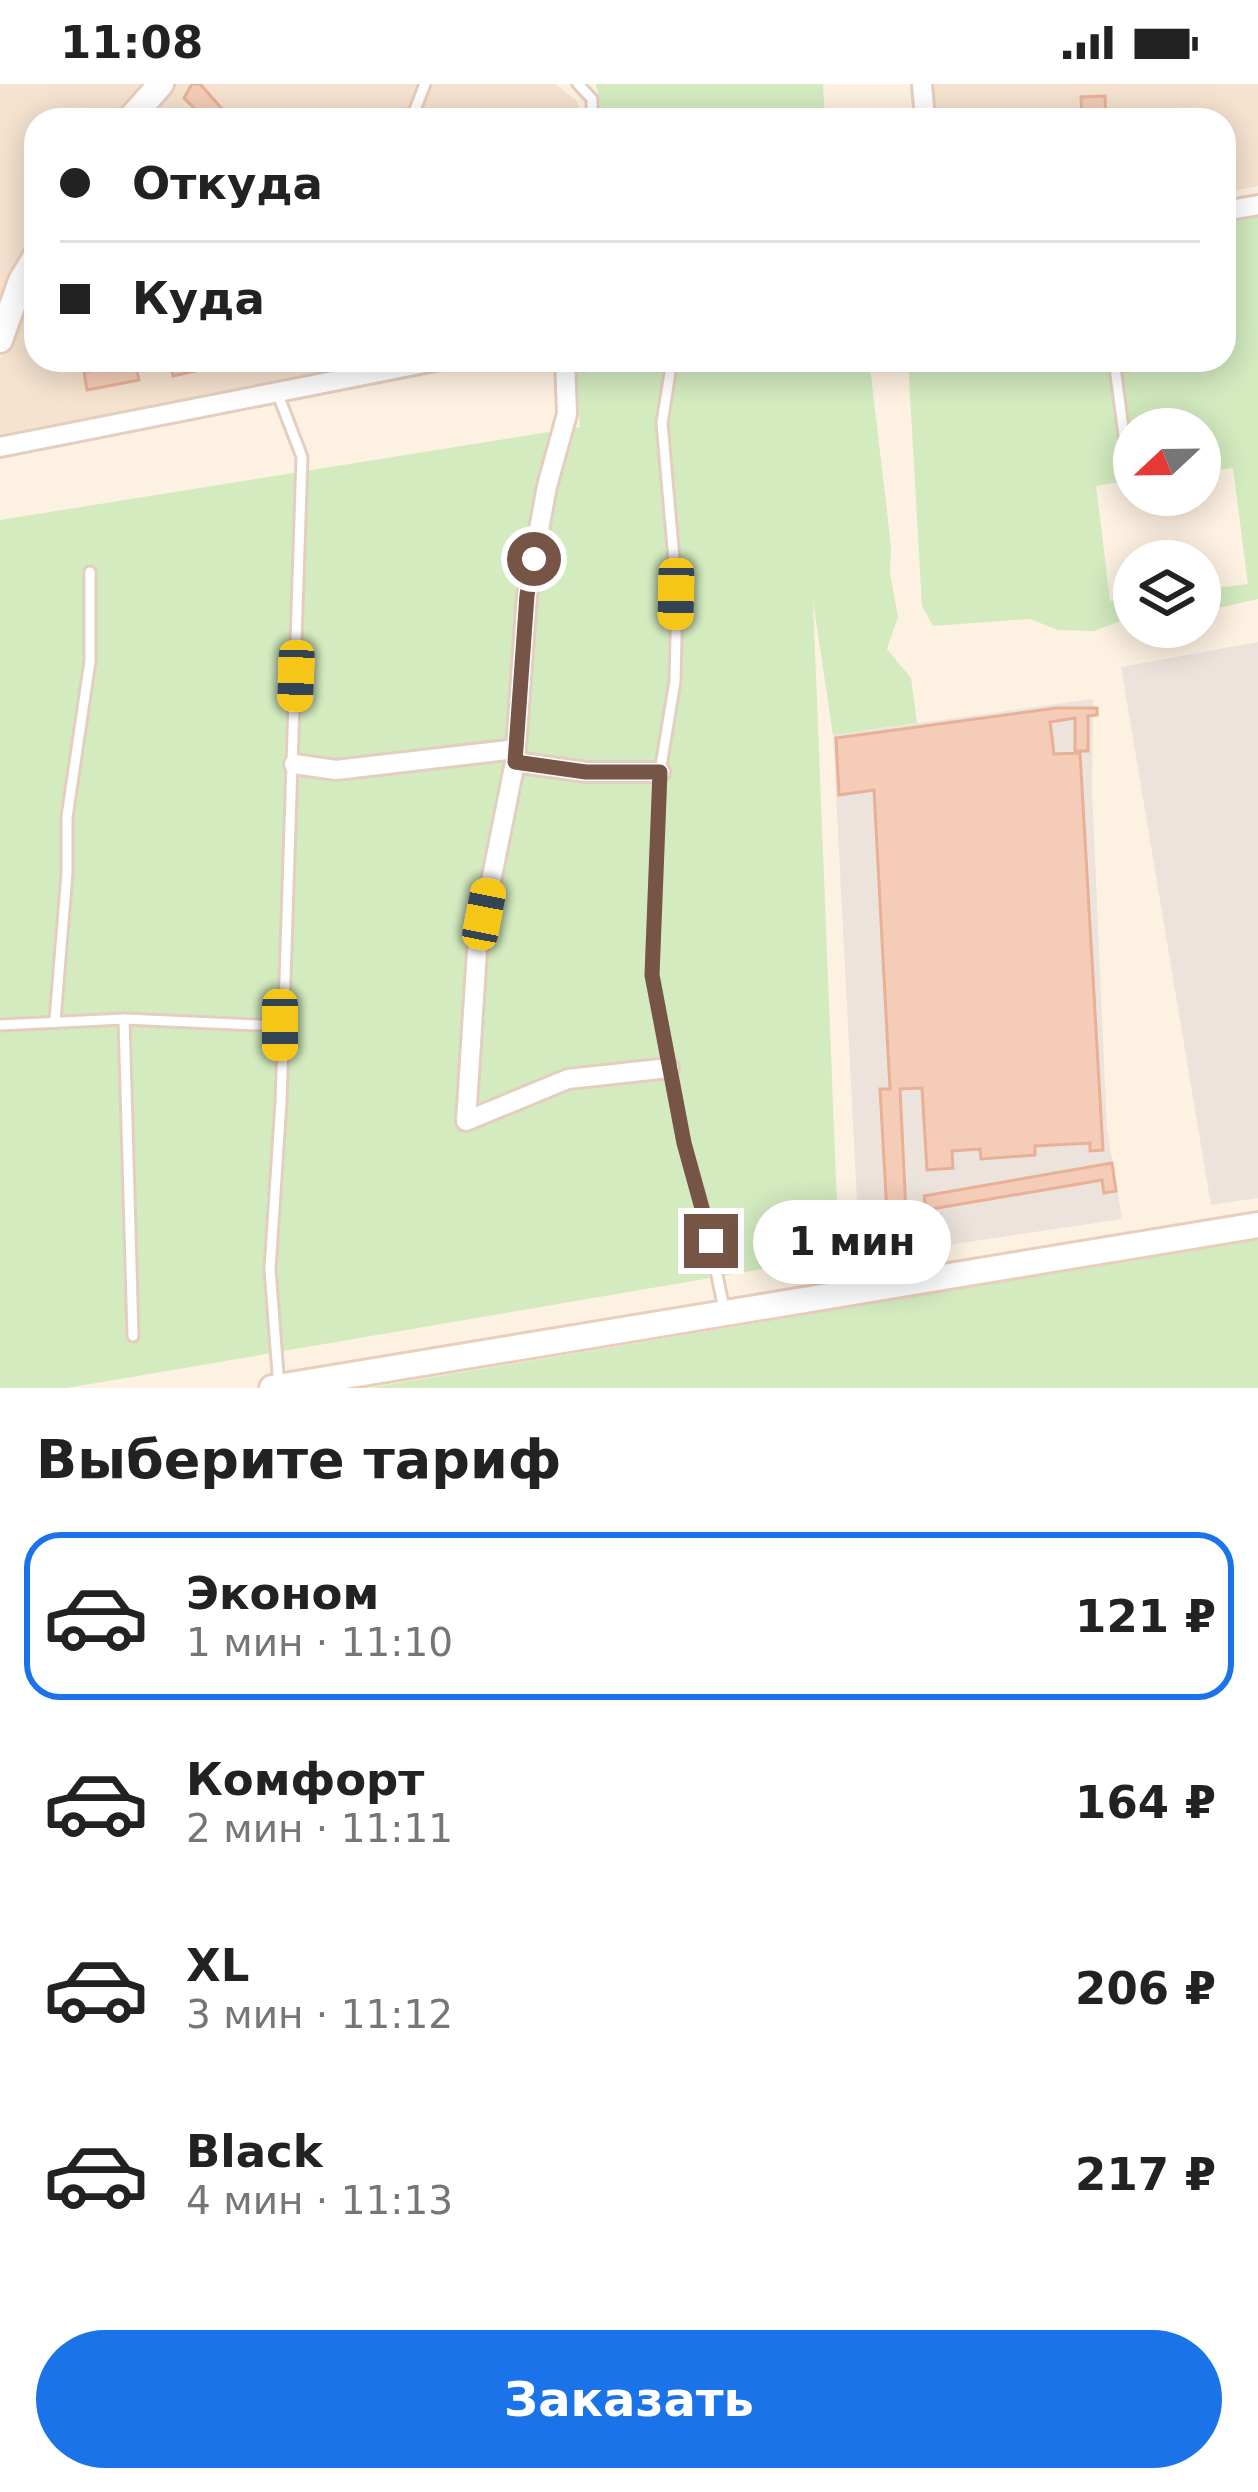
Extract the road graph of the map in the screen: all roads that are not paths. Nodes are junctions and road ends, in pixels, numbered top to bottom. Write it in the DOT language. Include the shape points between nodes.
graph roads {
  1 [pos="161,84"];
  2 [pos="140,108"];
  3 [pos="24,276"];
  4 [pos="0,340"];
  5 [pos="379,372"];
  6 [pos="565,372"];
  7 [pos="670,372"];
  8 [pos="1116,372"];
  9 [pos="277,392"];
  10 [pos="1120,408"];
  11 [pos="0,447"];
  12 [pos="90,572"];
  13 [pos="515,755"];
  14 [pos="293,764"];
  15 [pos="660,772"];
  16 [pos="124,1019"];
  17 [pos="55,1020"];
  18 [pos="0,1025"];
  19 [pos="280,1025"];
  20 [pos="669,1068"];
  21 [pos="1258,1226"];
  22 [pos="725,1315"];
  23 [pos="133,1336"];
  24 [pos="275,1388"];
  1 -- 2 [label="street"];
  3 -- 4 [label="street"];
  5 -- 9 [label="street"];
  6 -- 13 [label="street" via="567,414 527,595"];
  7 -- 15 [label="lane" via="662,423 675,681"];
  8 -- 10 [label="lane"];
  9 -- 11 [label="street"];
  9 -- 14 [label="lane" via="302,457"];
  12 -- 17 [label="lane" via="90,662 67,817"];
  13 -- 14 [label="street" via="336,770"];
  13 -- 15 [label="street" via="586,772"];
  13 -- 20 [label="street" via="477,951 466,1121 568,1079"];
  14 -- 19 [label="lane"];
  15 -- 20 [label="lane" via="652,975"];
  16 -- 17 [label="lane"];
  16 -- 19 [label="lane"];
  16 -- 23 [label="lane"];
  17 -- 18 [label="lane"];
  19 -- 24 [label="lane" via="270,1268"];
  20 -- 22 [label="lane"];
  21 -- 22 [label="street"];
  22 -- 24 [label="street"];
}
